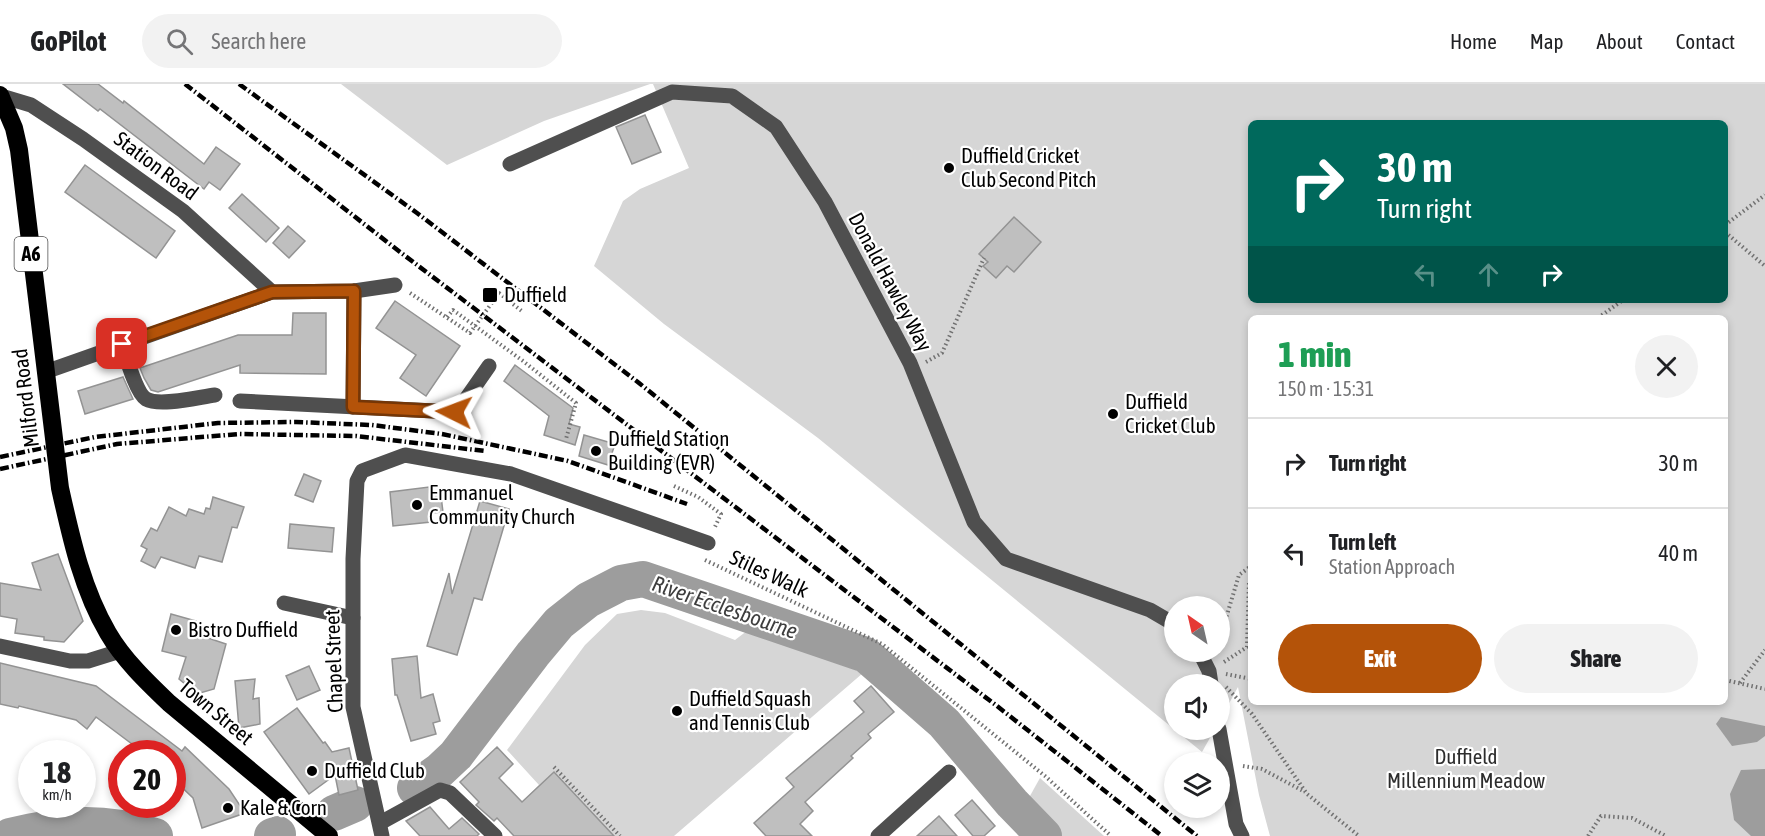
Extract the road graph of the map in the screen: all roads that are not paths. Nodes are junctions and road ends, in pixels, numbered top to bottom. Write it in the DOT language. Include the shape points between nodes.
graph roads {
  1 [pos="0,96"];
  2 [pos="510,164"];
  3 [pos="395,285"];
  4 [pos="354,291"];
  5 [pos="272,292"];
  6 [pos="122,344"];
  7 [pos="489,366"];
  8 [pos="45,372"];
  9 [pos="215,395"];
  10 [pos="240,401"];
  11 [pos="353,407"];
  12 [pos="708,543"];
  13 [pos="284,603"];
  14 [pos="353,618"];
  15 [pos="1164,618"];
  16 [pos="0,646"];
  17 [pos="120,651"];
  18 [pos="1222,740"];
  19 [pos="949,772"];
  20 [pos="380,827"];
  21 [pos="322,833"];
  22 [pos="489,833"];
  23 [pos="878,836"];
  24 [pos="1242,836"];
  1 -- 5 [label="street, Station Road" via="31,105 183,211"];
  1 -- 8 [label="highway, Milford Road / A6" via="19,150"];
  2 -- 15 [label="street, Donald Hawley Way" via="672,92 732,96 776,127 825,202 912,369 974,522 1006,559"];
  3 -- 4 [label="street"];
  4 -- 5 [label="street"];
  4 -- 11 [label="street"];
  5 -- 6 [label="street"];
  6 -- 8 [label="street"];
  6 -- 9 [label="street" via="139,390 147,400 161,402"];
  7 -- 11 [label="street" via="454,412"];
  8 -- 17 [label="highway, Milford Road / A6" via="71,541 85,584"];
  10 -- 11 [label="street"];
  12 -- 14 [label="street, Chapel Street" via="511,474 405,455 362,471 357,481"];
  13 -- 14 [label="street"];
  14 -- 20 [label="street, Chapel Street" via="353,707"];
  16 -- 17 [label="street" via="70,662"];
  17 -- 21 [label="highway, Town Street / A6" via="169,703"];
  18 -- 24 [label="street" via="1236,824"];
  19 -- 23 [label="street"];
  20 -- 22 [label="street" via="440,790 450,793"];
}
